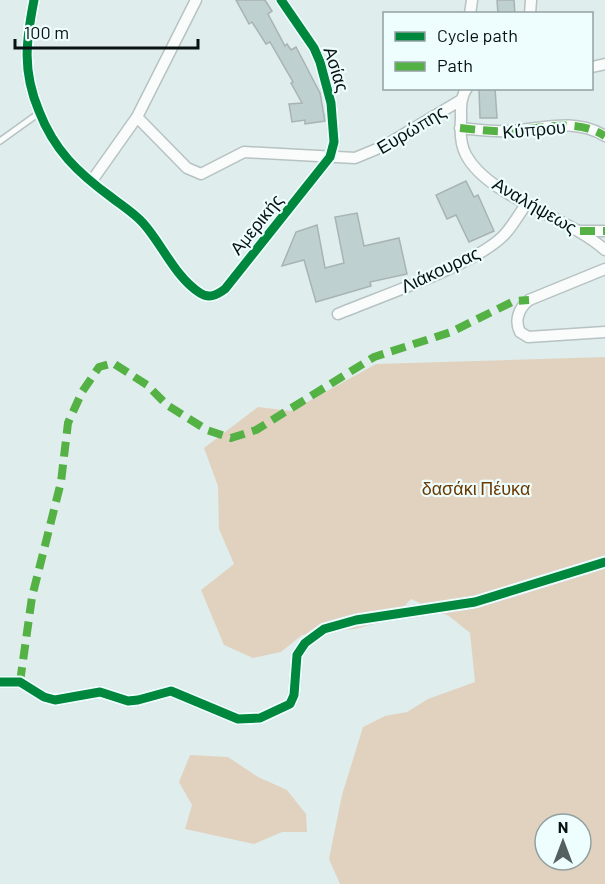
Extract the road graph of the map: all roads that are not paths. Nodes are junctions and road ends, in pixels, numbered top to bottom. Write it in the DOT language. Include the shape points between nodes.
graph roads {
  1 [pos="34,0"];
  2 [pos="196,0"];
  3 [pos="281,0"];
  4 [pos="466,90"];
  5 [pos="461,100"];
  6 [pos="39,113"];
  7 [pos="137,117"];
  8 [pos="460,128"];
  9 [pos="605,136"];
  10 [pos="0,141"];
  11 [pos="330,157"];
  12 [pos="91,182"];
  13 [pos="526,204"];
  14 [pos="580,231"];
  15 [pos="605,231"];
  16 [pos="605,250"];
  17 [pos="605,268"];
  18 [pos="338,314"];
  19 [pos="605,332"];
  20 [pos="605,562"];
  21 [pos="0,682"];
  1 -- 6 [label="street" via="25,48"];
  2 -- 7 [label="street"];
  3 -- 11 [label="street, Ασίας" via="314,48 329,89 334,124"];
  4 -- 5 [label="street, Αναλήψεως"];
  5 -- 8 [label="street, Αναλήψεως"];
  5 -- 11 [label="street, Ευρώπης" via="367,154 355,158"];
  6 -- 10 [label="lane"];
  6 -- 12 [label="street" via="65,159"];
  7 -- 11 [label="street, Ευρώπης" via="187,168 201,174 244,152"];
  7 -- 12 [label="street"];
  8 -- 9 [label="street, Κύπρου" via="490,132 562,124 589,128"];
  8 -- 13 [label="street, Αναλήψεως" via="463,148 472,163"];
  11 -- 12 [label="street, Αμερικής" via="225,289 207,296 199,293 166,256 141,220"];
  13 -- 14 [label="street, Αναλήψεως"];
  13 -- 18 [label="street, Λιάκουρας" via="505,235 483,250 448,269"];
  14 -- 15 [label="street"];
  14 -- 16 [label="street, Αναλήψεως"];
  17 -- 19 [label="street" via="529,300 521,308 518,328 528,337"];
  20 -- 21 [label="street" via="475,602 324,628 297,655 290,704 260,718 238,719 171,691 128,701 100,692 55,700 20,682"];
}
